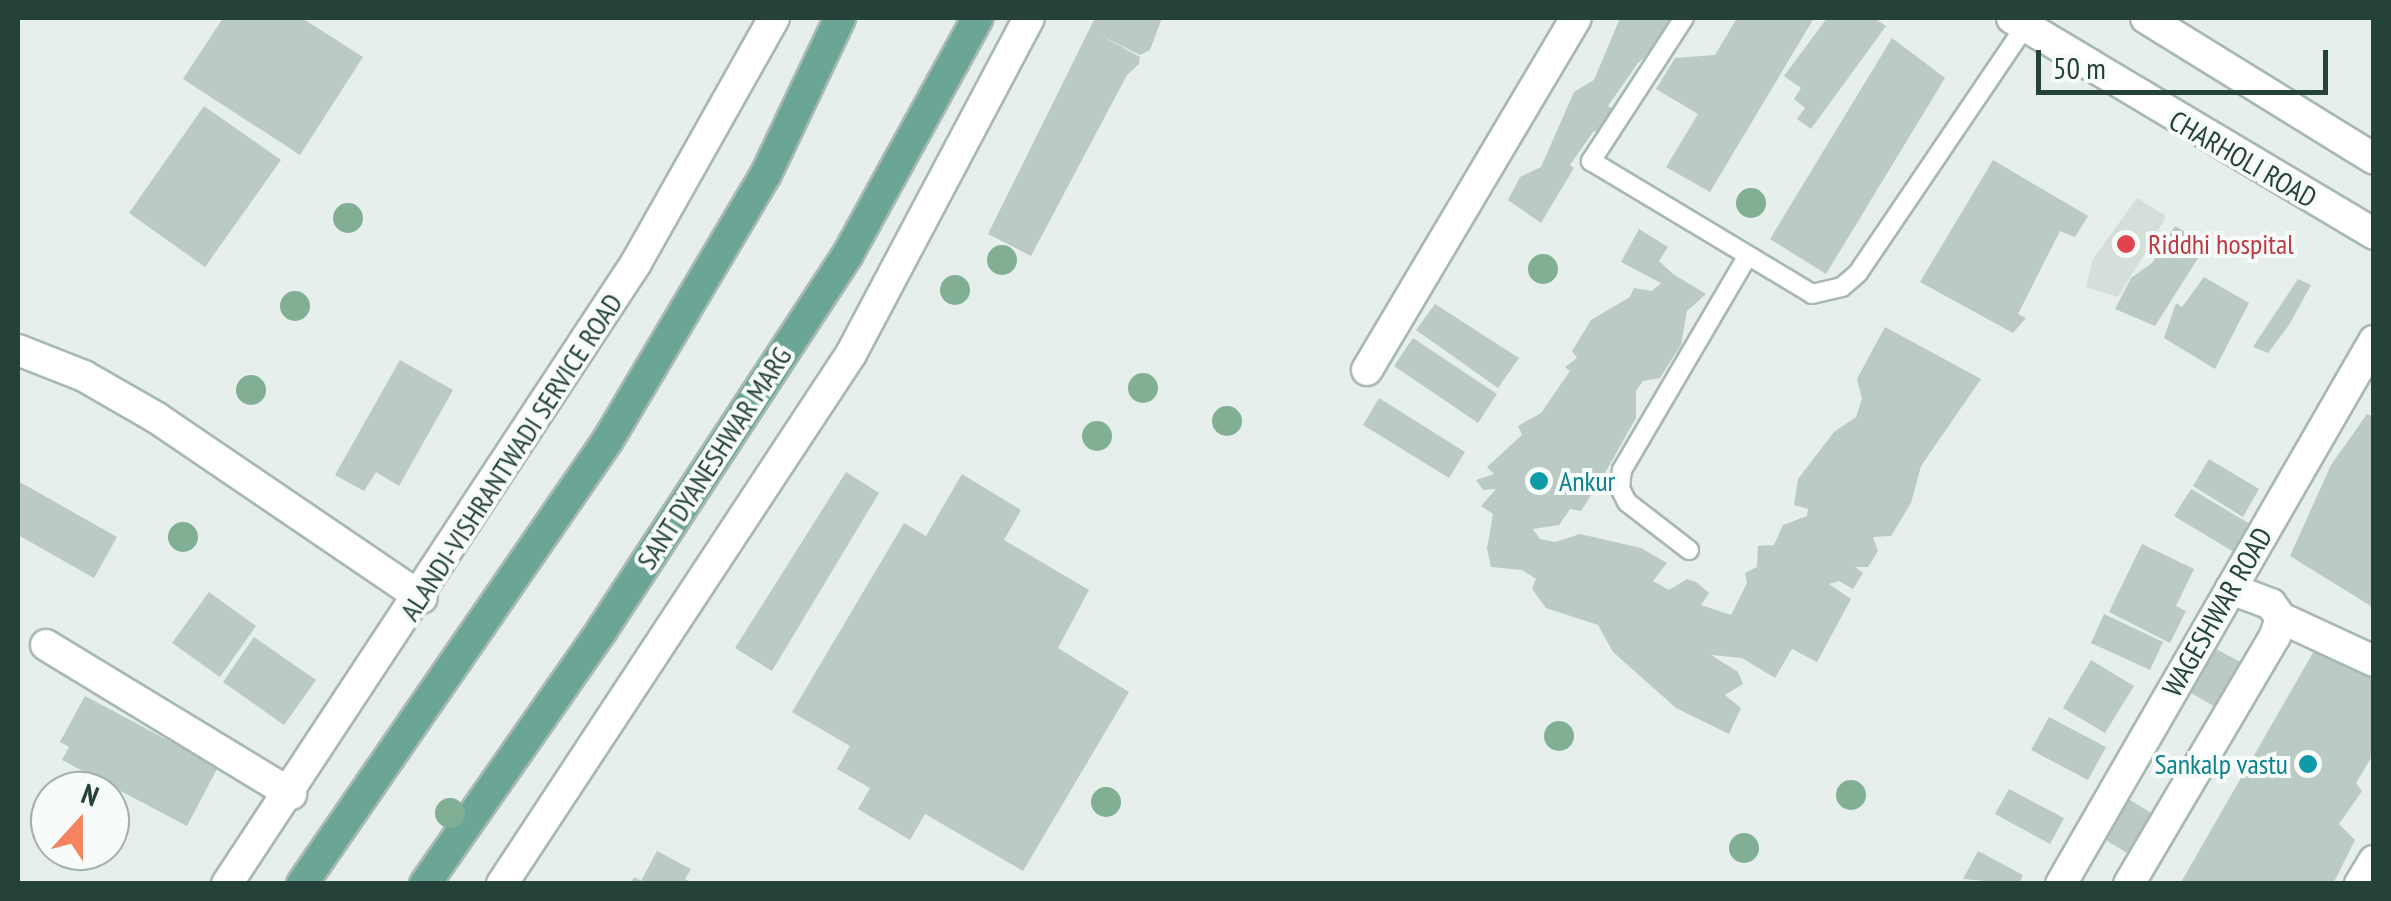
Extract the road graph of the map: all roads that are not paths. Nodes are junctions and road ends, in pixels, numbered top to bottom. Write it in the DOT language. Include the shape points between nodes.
graph roads {
  1 [pos="774,18"];
  2 [pos="840,18"];
  3 [pos="978,18"];
  4 [pos="1029,18"];
  5 [pos="1576,18"];
  6 [pos="1684,18"];
  7 [pos="2146,18"];
  8 [pos="2018,22"];
  9 [pos="2374,159"];
  10 [pos="2374,234"];
  11 [pos="1746,259"];
  12 [pos="2374,341"];
  13 [pos="18,350"];
  14 [pos="1368,370"];
  15 [pos="1689,550"];
  16 [pos="2231,589"];
  17 [pos="422,598"];
  18 [pos="2281,618"];
  19 [pos="46,645"];
  20 [pos="2374,661"];
  21 [pos="291,794"];
  22 [pos="2374,861"];
  23 [pos="227,884"];
  24 [pos="302,884"];
  25 [pos="425,884"];
  26 [pos="502,884"];
  27 [pos="2062,884"];
  28 [pos="2129,884"];
  29 [pos="2360,884"];
  1 -- 17 [label="street, ALANDI-VISHRANTWADI SERVICE ROAD" via="636,263"];
  2 -- 24 [label="main road" via="766,174 608,440"];
  3 -- 25 [label="main road, SANT DYANESHWAR MARG" via="848,254 602,630"];
  4 -- 26 [label="street" via="852,354"];
  5 -- 14 [label="street"];
  6 -- 11 [label="lane" via="1591,161"];
  7 -- 9 [label="street"];
  8 -- 10 [label="street, CHARHOLI ROAD"];
  8 -- 11 [label="lane" via="1858,273 1842,287 1812,294"];
  11 -- 15 [label="lane" via="1622,470 1627,502"];
  12 -- 16 [label="street, WAGESHWAR ROAD"];
  13 -- 17 [label="street" via="84,376 157,418"];
  16 -- 18 [label="street" via="2270,604"];
  16 -- 27 [label="street, WAGESHWAR ROAD"];
  17 -- 21 [label="street, ALANDI-VISHRANTWADI SERVICE ROAD"];
  18 -- 20 [label="street"];
  18 -- 28 [label="street"];
  19 -- 21 [label="street"];
  21 -- 23 [label="street, ALANDI-VISHRANTWADI SERVICE ROAD"];
  22 -- 29 [label="street"];
}
